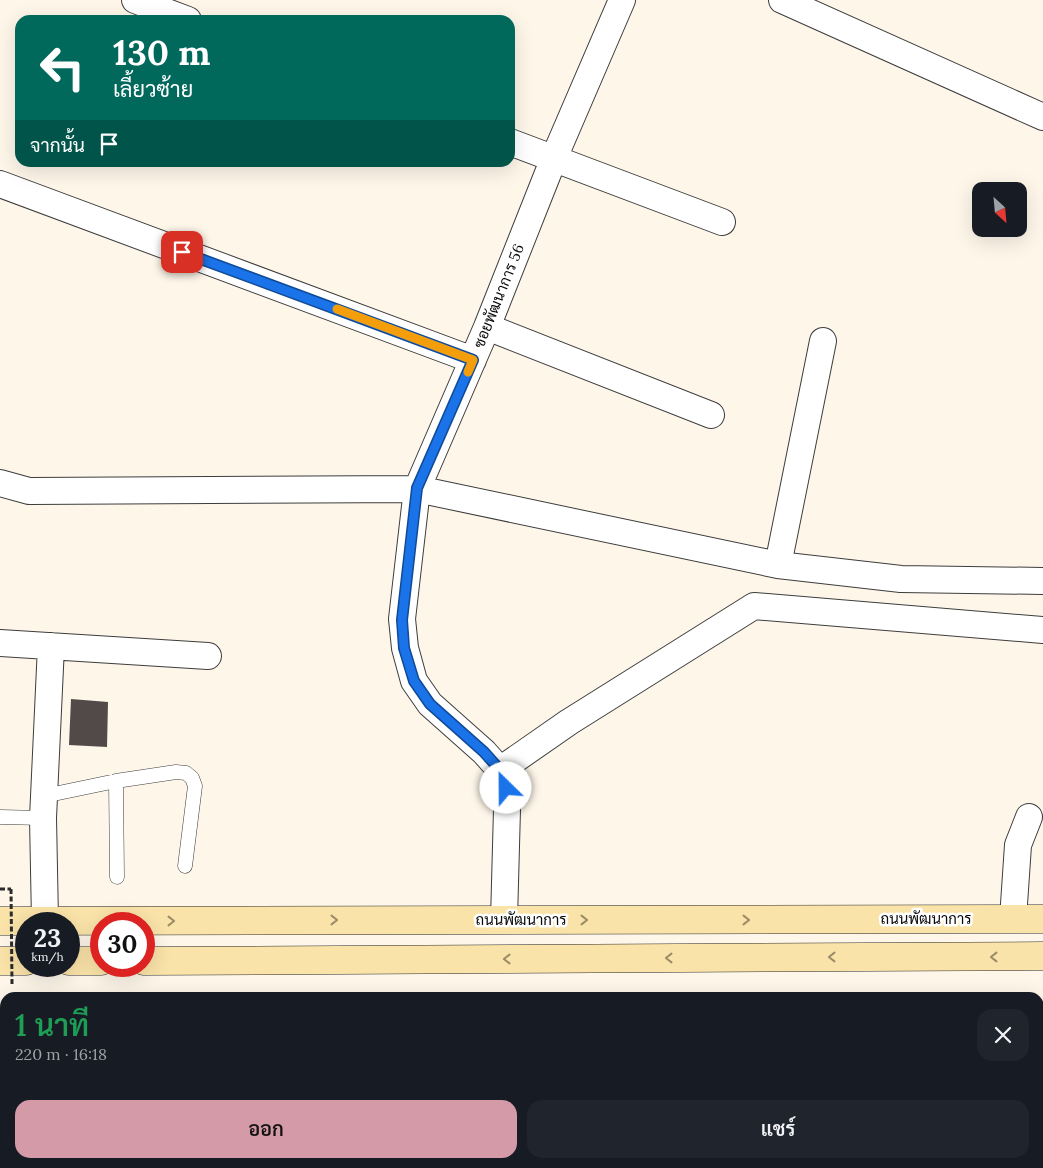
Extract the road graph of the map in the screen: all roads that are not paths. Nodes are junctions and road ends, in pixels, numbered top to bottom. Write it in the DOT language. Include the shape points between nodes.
graph roads {
  1 [pos="135,0"];
  2 [pos="622,0"];
  3 [pos="782,0"];
  4 [pos="175,15"];
  5 [pos="1043,116"];
  6 [pos="515,144"];
  7 [pos="554,158"];
  8 [pos="0,184"];
  9 [pos="722,222"];
  10 [pos="487,327"];
  11 [pos="823,341"];
  12 [pos="473,360"];
  13 [pos="711,415"];
  14 [pos="0,483"];
  15 [pos="417,488"];
  16 [pos="778,565"];
  17 [pos="1043,580"];
  18 [pos="1043,630"];
  19 [pos="0,643"];
  20 [pos="51,646"];
  21 [pos="208,656"];
  22 [pos="500,770"];
  23 [pos="116,781"];
  24 [pos="44,807"];
  25 [pos="0,817"];
  26 [pos="1029,817"];
  27 [pos="185,866"];
  28 [pos="117,877"];
  29 [pos="45,912"];
  30 [pos="1013,919"];
  31 [pos="1043,919"];
  32 [pos="504,920"];
  33 [pos="0,921"];
  34 [pos="15,921"];
  35 [pos="80,921"];
  36 [pos="1043,956"];
  37 [pos="155,961"];
  1 -- 4 [label="street"];
  2 -- 7 [label="street, ซอยพัฒนาการ 56"];
  3 -- 5 [label="street"];
  6 -- 7 [label="street"];
  7 -- 9 [label="street"];
  7 -- 10 [label="street, ซอยพัฒนาการ 56"];
  8 -- 12 [label="street"];
  10 -- 12 [label="street, ซอยพัฒนาการ 56"];
  10 -- 13 [label="street"];
  11 -- 16 [label="street"];
  12 -- 15 [label="street, ซอยพัฒนาการ 56"];
  14 -- 15 [label="street" via="30,491"];
  15 -- 16 [label="street"];
  15 -- 22 [label="street, ซอยพัฒนาการ 56" via="402,620 409,665 414,681 430,704"];
  16 -- 17 [label="street" via="901,579"];
  18 -- 22 [label="street" via="754,606 569,722"];
  19 -- 20 [label="street"];
  20 -- 21 [label="street"];
  20 -- 24 [label="street"];
  22 -- 32 [label="street, ซอยพัฒนาการ 56" via="506,788 507,809"];
  23 -- 24 [label="lane"];
  23 -- 27 [label="lane" via="176,772 186,773 192,778 195,786"];
  23 -- 28 [label="lane"];
  24 -- 25 [label="lane"];
  24 -- 29 [label="street"];
  26 -- 30 [label="street" via="1018,845"];
  30 -- 31 [label="main road, ถนนพัฒนาการ"];
  32 -- 30 [label="main road, ถนนพัฒนาการ, one-way"];
  35 -- 32 [label="main road, ถนนพัฒนาการ, one-way"];
  33 -- 34 [label="main road, ถนนพัฒนาการ"];
  36 -- 37 [label="main road, one-way"];
}
